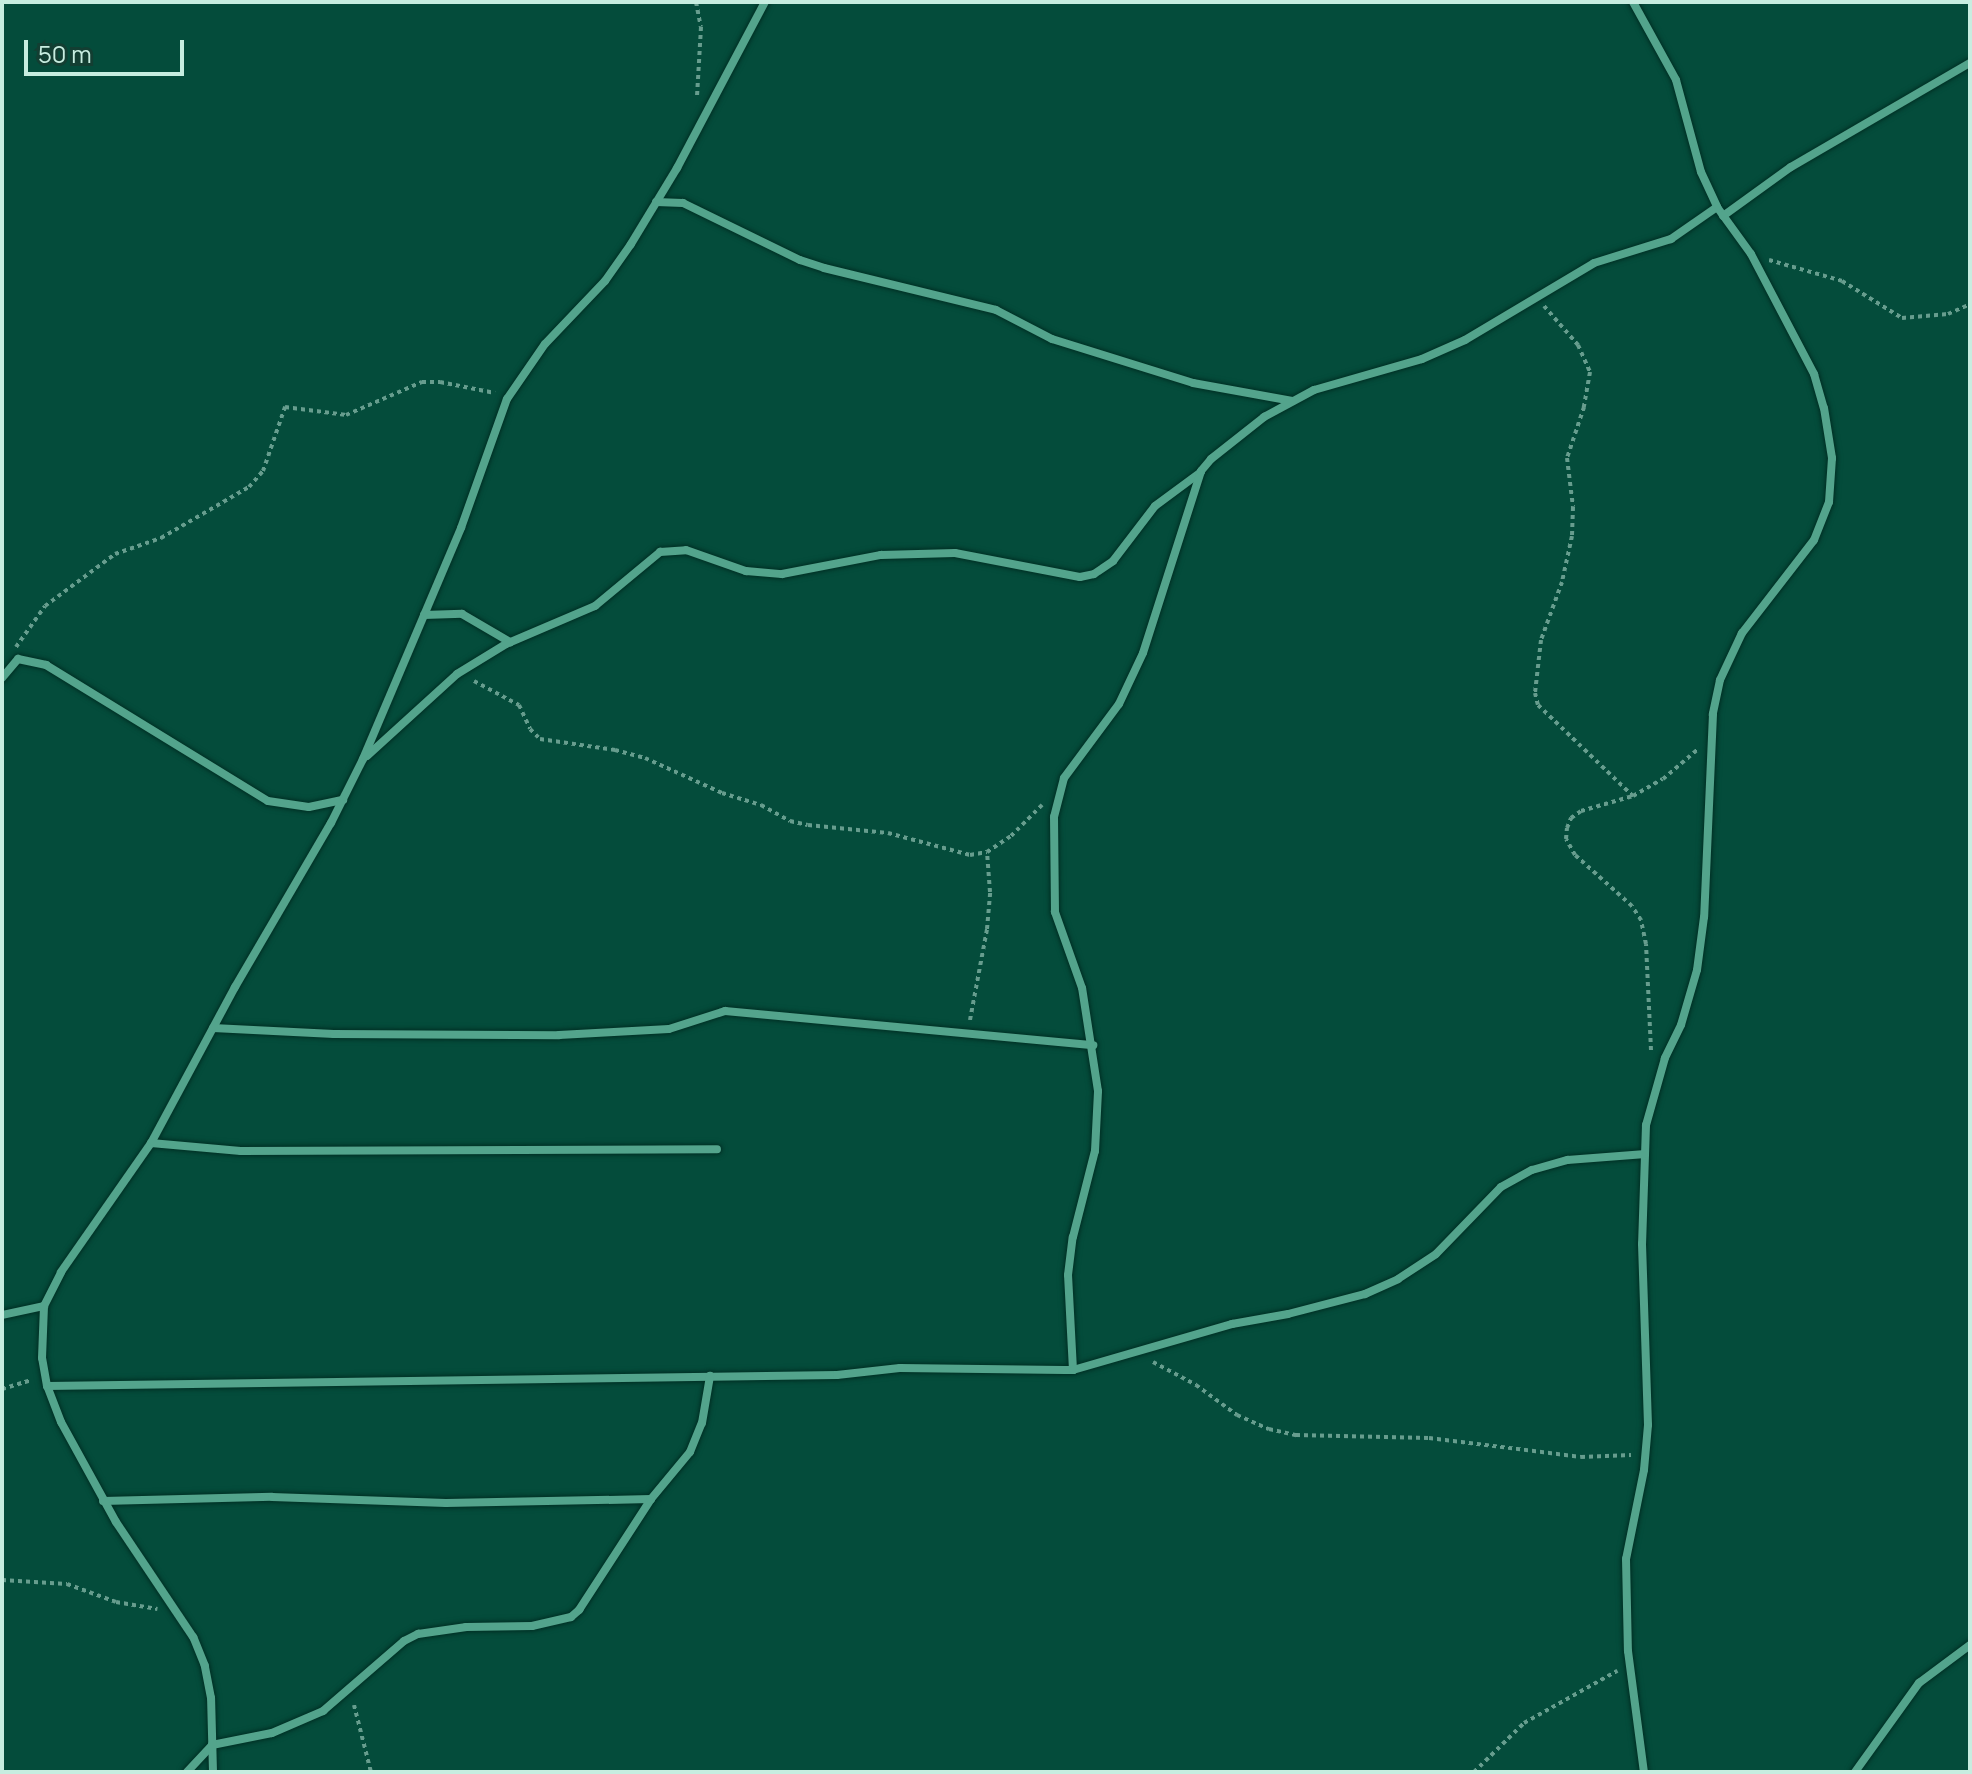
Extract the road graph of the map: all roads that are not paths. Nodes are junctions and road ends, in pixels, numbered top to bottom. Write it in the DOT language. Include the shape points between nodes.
graph roads {
  1 [pos="765,2"];
  2 [pos="1633,2"];
  3 [pos="1970,63"];
  4 [pos="656,202"];
  5 [pos="1717,207"];
  6 [pos="1723,216"];
  7 [pos="1292,401"];
  8 [pos="1201,471"];
  9 [pos="424,615"];
  10 [pos="510,642"];
  11 [pos="2,678"];
  12 [pos="363,759"];
  13 [pos="343,800"];
  14 [pos="213,1028"];
  15 [pos="1093,1045"];
  16 [pos="151,1143"];
  17 [pos="717,1149"];
  18 [pos="1645,1154"];
  19 [pos="44,1306"];
  20 [pos="2,1315"];
  21 [pos="1073,1370"];
  22 [pos="710,1376"];
  23 [pos="47,1386"];
  24 [pos="651,1499"];
  25 [pos="103,1501"];
  26 [pos="1970,1645"];
  27 [pos="212,1745"];
  28 [pos="187,1772"];
  29 [pos="213,1772"];
  30 [pos="1644,1772"];
  31 [pos="1855,1772"];
  1 -- 4 [label="street"];
  2 -- 5 [label="street" via="1676,80 1701,172"];
  3 -- 6 [label="street" via="1791,167"];
  4 -- 7 [label="street" via="683,203 824,268 996,310 1052,339 1193,383"];
  4 -- 9 [label="street" via="605,281 545,344 509,396"];
  5 -- 6 [label="street"];
  5 -- 7 [label="street" via="1671,239 1594,263 1478,334 1422,359 1346,379"];
  6 -- 18 [label="street" via="1751,254 1814,374 1832,458 1829,502 1814,540 1727,658 1717,691 1697,970 1655,1090"];
  7 -- 8 [label="street" via="1264,417"];
  8 -- 10 [label="street" via="1155,506 1113,561 1094,574 1080,577 955,553 918,552 763,574 669,549 652,555 595,606"];
  8 -- 15 [label="street" via="1139,664 1119,704 1074,760 1054,817 1055,912 1082,988"];
  9 -- 10 [label="street" via="462,614"];
  9 -- 12 [label="street"];
  10 -- 12 [label="street" via="457,674"];
  11 -- 13 [label="street" via="13,661 30,659 64,674 268,801 309,807"];
  12 -- 13 [label="street"];
  13 -- 14 [label="street"];
  14 -- 15 [label="street" via="559,1035 669,1029 725,1011"];
  14 -- 16 [label="street"];
  15 -- 21 [label="street" via="1098,1091 1095,1151 1068,1275"];
  16 -- 17 [label="street" via="241,1151"];
  16 -- 19 [label="street" via="61,1272"];
  18 -- 21 [label="street" via="1568,1160 1532,1170 1501,1187 1436,1254 1365,1294 1232,1324"];
  18 -- 30 [label="street" via="1646,1452 1626,1559 1629,1665"];
  19 -- 20 [label="street"];
  19 -- 23 [label="street"];
  21 -- 22 [label="street" via="900,1368 837,1375"];
  22 -- 23 [label="street"];
  22 -- 24 [label="street" via="702,1423 690,1452"];
  23 -- 25 [label="street"];
  24 -- 25 [label="street"];
  24 -- 27 [label="street" via="571,1617 532,1626 418,1634 297,1725"];
  25 -- 27 [label="street" via="193,1637 211,1698"];
  26 -- 31 [label="street" via="1919,1683"];
  27 -- 28 [label="street"];
  27 -- 29 [label="street"];
}
